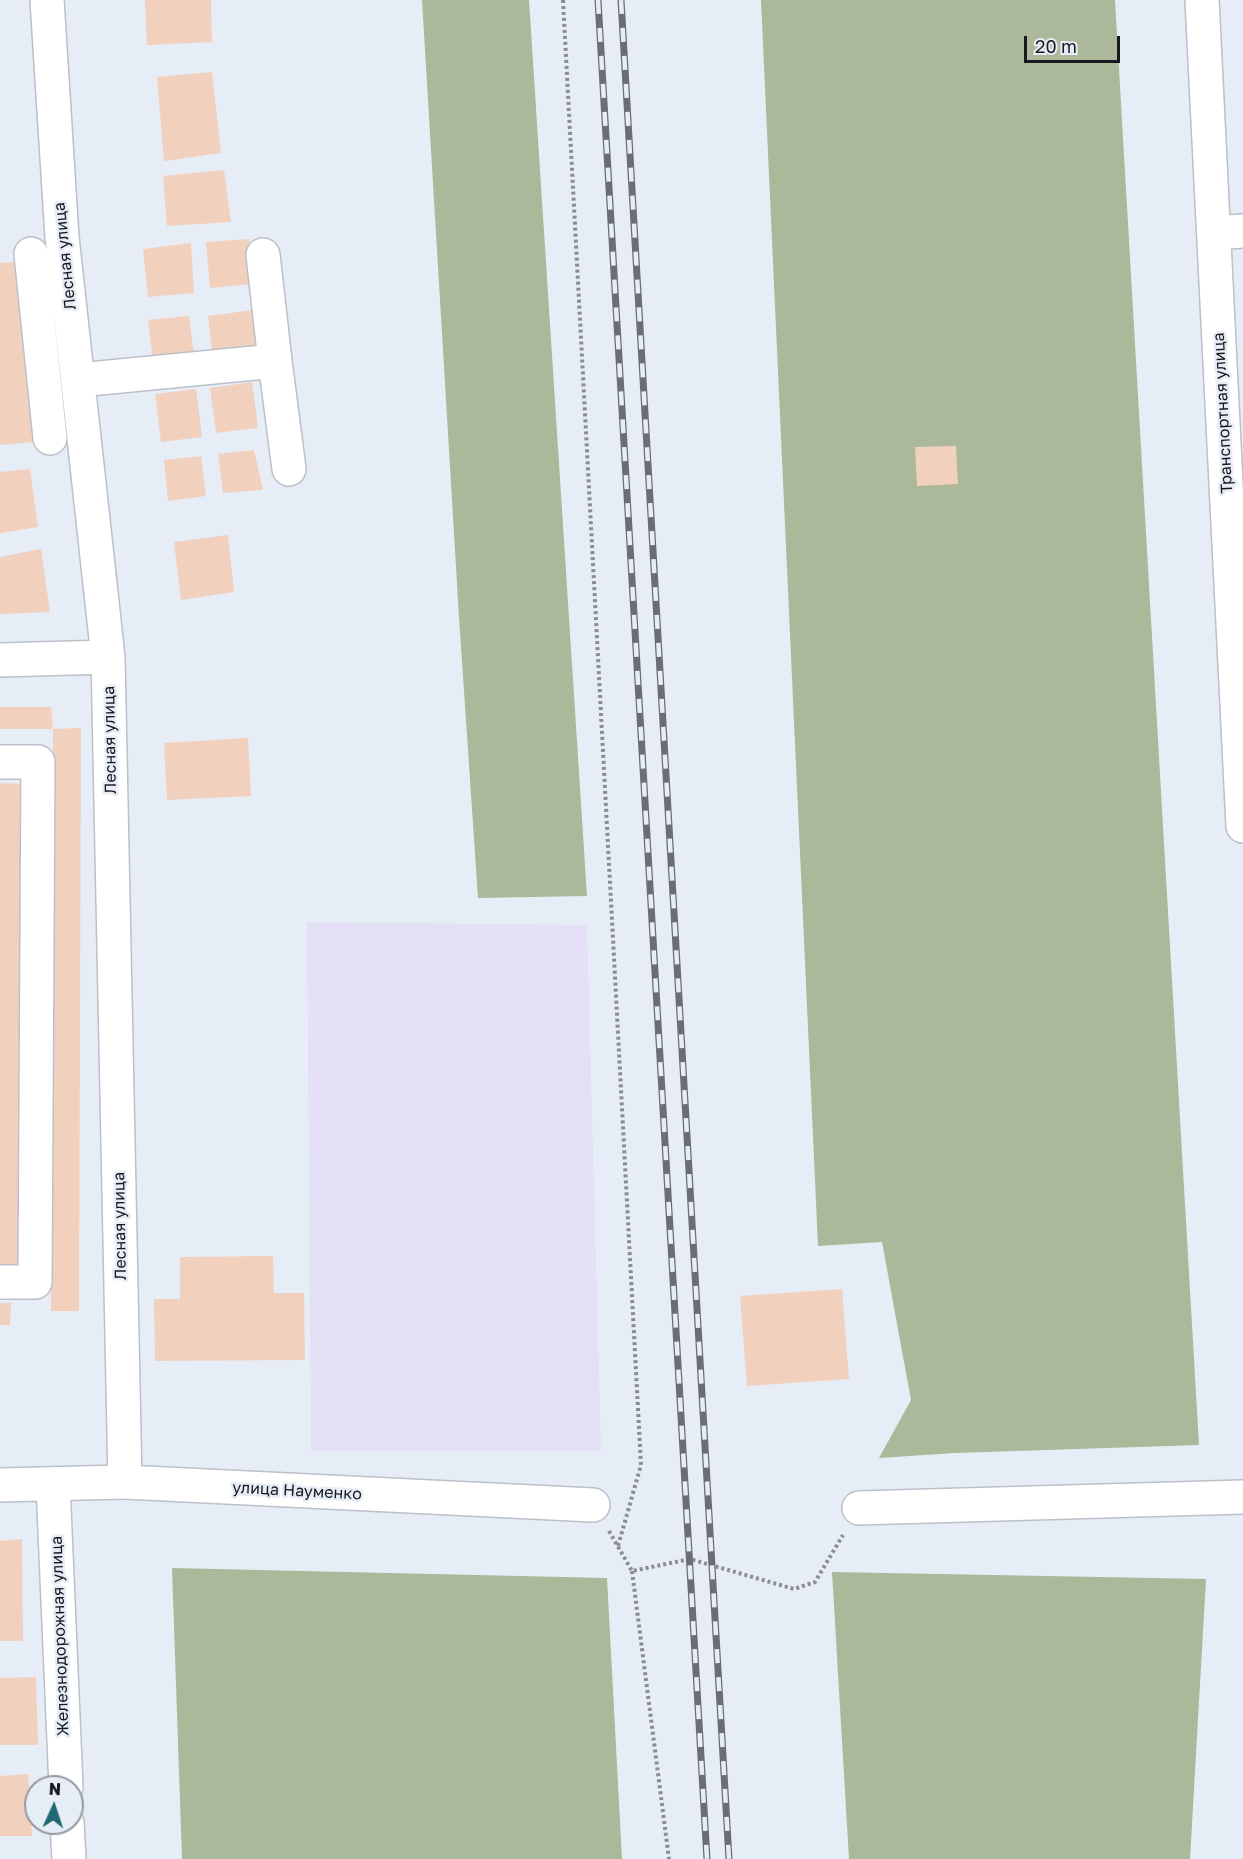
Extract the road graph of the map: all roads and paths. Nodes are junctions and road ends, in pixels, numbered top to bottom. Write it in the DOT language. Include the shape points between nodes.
graph roads {
  1 [pos="47,0"];
  2 [pos="563,0"];
  3 [pos="1202,0"];
  4 [pos="1229,232"];
  5 [pos="263,255"];
  6 [pos="66,274"];
  7 [pos="71,315"];
  8 [pos="38,316"];
  9 [pos="42,359"];
  10 [pos="275,361"];
  11 [pos="79,383"];
  12 [pos="290,469"];
  13 [pos="108,657"];
  14 [pos="0,660"];
  15 [pos="0,762"];
  16 [pos="1243,826"];
  17 [pos="0,1282"];
  18 [pos="125,1482"];
  19 [pos="53,1484"];
  20 [pos="0,1485"];
  21 [pos="1243,1497"];
  22 [pos="593,1505"];
  23 [pos="859,1508"];
  24 [pos="618,1546"];
  25 [pos="632,1570"];
  26 [pos="65,1775"];
  27 [pos="68,1835"];
  28 [pos="69,1859"];
  29 [pos="669,1859"];
  1 -- 6 [label="street, Лесная улица"];
  2 -- 24 [label="path" via="641,1465"];
  3 -- 4 [label="street, Транспортная улица"];
  4 -- 16 [label="street, Транспортная улица"];
  5 -- 10 [label="street"];
  6 -- 7 [label="street, Лесная улица"];
  6 -- 8 [label="street" via="33,265"];
  7 -- 8 [label="street"];
  7 -- 11 [label="street, Лесная улица"];
  8 -- 9 [label="street"];
  9 -- 11 [label="street"];
  9 -- 11 [label="street" via="49,425"];
  10 -- 11 [label="street"];
  10 -- 12 [label="street"];
  11 -- 13 [label="street, Лесная улица"];
  13 -- 14 [label="street"];
  13 -- 18 [label="street, Лесная улица"];
  15 -- 17 [label="street" via="38,762 35,1282"];
  18 -- 19 [label="street, улица Науменко"];
  18 -- 22 [label="street, улица Науменко"];
  19 -- 20 [label="street, улица Науменко"];
  19 -- 26 [label="street, Железнодорожная улица"];
  21 -- 23 [label="street"];
  22 -- 24 [label="path"];
  23 -- 25 [label="path" via="815,1582 795,1589 690,1559"];
  24 -- 25 [label="path"];
  25 -- 29 [label="path"];
  27 -- 28 [label="street"];
}
